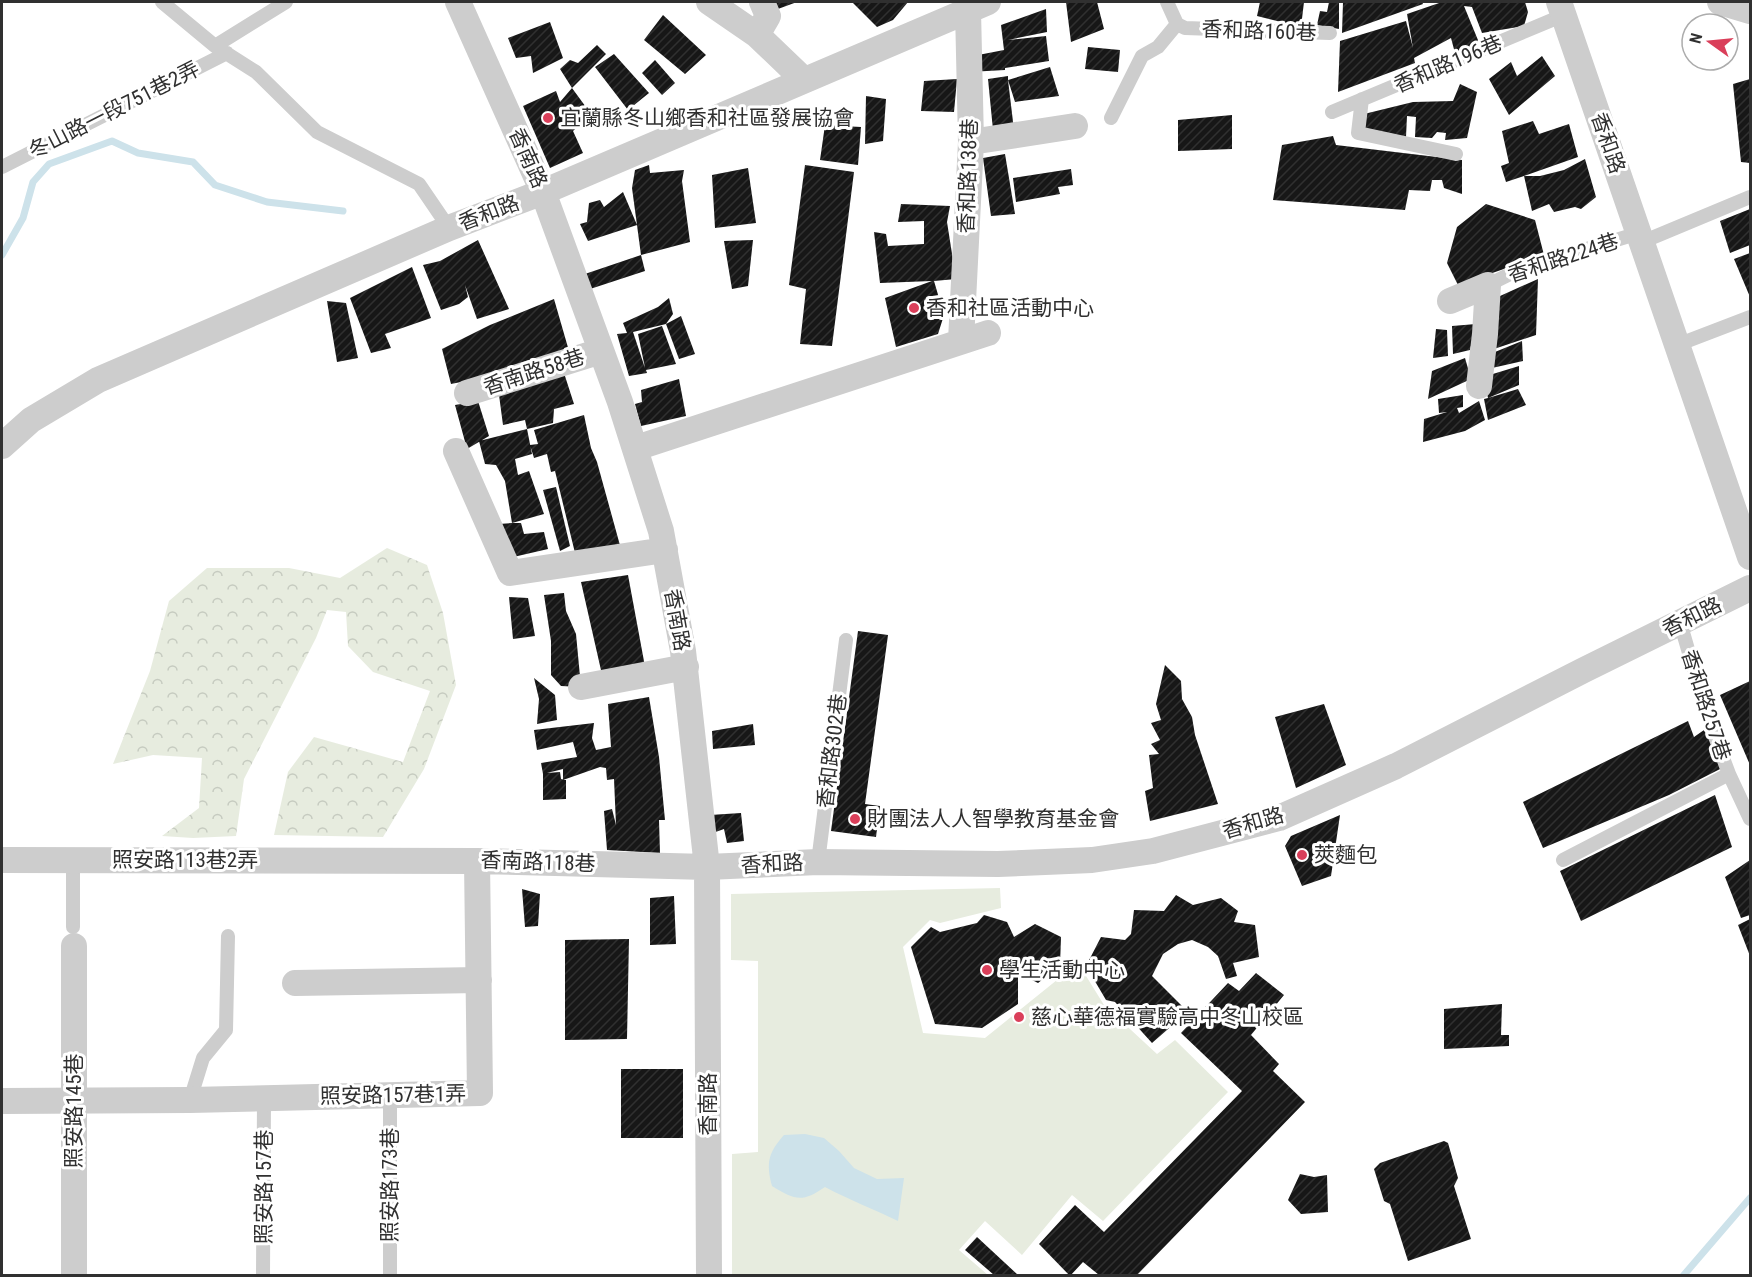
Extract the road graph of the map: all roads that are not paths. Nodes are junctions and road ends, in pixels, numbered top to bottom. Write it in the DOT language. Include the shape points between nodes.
graph roads {
  1 [pos="162,2"];
  2 [pos="286,2"];
  3 [pos="458,2"];
  4 [pos="709,2"];
  5 [pos="762,2"];
  6 [pos="1167,2"];
  7 [pos="1720,2"];
  8 [pos="978,6"];
  9 [pos="1562,8"];
  10 [pos="1750,11"];
  11 [pos="1177,24"];
  12 [pos="1330,33"];
  13 [pos="757,35"];
  14 [pos="221,50"];
  15 [pos="804,80"];
  16 [pos="1362,99"];
  17 [pos="1332,112"];
  18 [pos="1110,118"];
  19 [pos="1075,126"];
  20 [pos="970,142"];
  21 [pos="1456,154"];
  22 [pos="2,167"];
  23 [pos="543,192"];
  24 [pos="1750,197"];
  25 [pos="449,228"];
  26 [pos="1641,238"];
  27 [pos="1488,285"];
  28 [pos="1450,301"];
  29 [pos="1750,317"];
  30 [pos="988,333"];
  31 [pos="961,341"];
  32 [pos="1677,345"];
  33 [pos="601,351"];
  34 [pos="1479,386"];
  35 [pos="467,393"];
  36 [pos="2,446"];
  37 [pos="636,448"];
  38 [pos="456,451"];
  39 [pos="665,550"];
  40 [pos="1750,557"];
  41 [pos="1750,588"];
  42 [pos="1680,622"];
  43 [pos="846,640"];
  44 [pos="686,667"];
  45 [pos="581,687"];
  46 [pos="1729,774"];
  47 [pos="1750,819"];
  48 [pos="2,860"];
  49 [pos="73,860"];
  50 [pos="369,860"];
  51 [pos="1563,860"];
  52 [pos="477,861"];
  53 [pos="818,862"];
  54 [pos="707,867"];
  55 [pos="228,936"];
  56 [pos="73,937"];
  57 [pos="478,980"];
  58 [pos="295,983"];
  59 [pos="390,1095"];
  60 [pos="264,1098"];
  61 [pos="190,1100"];
  62 [pos="2,1101"];
  63 [pos="74,1101"];
  64 [pos="74,1275"];
  65 [pos="263,1275"];
  66 [pos="390,1275"];
  67 [pos="709,1275"];
  1 -- 14 [label="lane"];
  2 -- 14 [label="lane, 冬山路一段751巷2弄"];
  3 -- 23 [label="street, 香南路"];
  4 -- 13 [label="street"];
  5 -- 13 [label="street" via="768,16"];
  6 -- 11 [label="lane, 香和路160巷"];
  7 -- 10 [label="street"];
  8 -- 15 [label="street, 香和路"];
  8 -- 20 [label="street, 香和路138巷"];
  9 -- 16 [label="lane, 香和路196巷"];
  9 -- 26 [label="street, 香和路"];
  11 -- 12 [label="lane, 香和路160巷" via="1185,28"];
  11 -- 18 [label="lane" via="1158,47 1142,56"];
  13 -- 15 [label="street"];
  14 -- 22 [label="lane, 冬山路一段751巷2弄"];
  14 -- 25 [label="lane" via="256,72 317,132 419,184"];
  15 -- 23 [label="street, 香和路"];
  16 -- 17 [label="lane, 香和路196巷"];
  16 -- 21 [label="lane" via="1358,133"];
  19 -- 20 [label="street"];
  20 -- 31 [label="street, 香和路138巷"];
  23 -- 25 [label="street, 香和路"];
  23 -- 33 [label="street, 香南路"];
  24 -- 26 [label="lane, 香和路224巷"];
  25 -- 36 [label="street, 香和路" via="98,380 31,420"];
  26 -- 27 [label="lane, 香和路224巷" via="1518,270"];
  26 -- 32 [label="street, 香和路"];
  27 -- 28 [label="street"];
  27 -- 34 [label="street"];
  29 -- 32 [label="lane"];
  30 -- 31 [label="street"];
  31 -- 37 [label="street"];
  32 -- 40 [label="street, 香和路"];
  33 -- 35 [label="street, 香南路58巷"];
  33 -- 37 [label="street, 香南路"];
  37 -- 39 [label="street, 香南路"];
  38 -- 39 [label="street" via="510,573"];
  39 -- 44 [label="street, 香南路"];
  41 -- 42 [label="street, 香和路"];
  42 -- 46 [label="lane, 香和路257巷"];
  42 -- 53 [label="street, 香和路" via="1396,766 1279,818 1153,851 1092,860 998,864"];
  43 -- 53 [label="lane, 香和路302巷"];
  44 -- 45 [label="street"];
  44 -- 54 [label="street, 香南路"];
  46 -- 47 [label="lane, 香和路257巷"];
  46 -- 51 [label="lane"];
  48 -- 49 [label="street, 照安路113巷2弄"];
  49 -- 50 [label="street, 照安路113巷2弄"];
  49 -- 56 [label="lane"];
  50 -- 52 [label="street, 香南路118巷"];
  52 -- 54 [label="street, 香南路118巷"];
  52 -- 57 [label="street, 照安路157巷1弄"];
  53 -- 54 [label="street, 香和路"];
  54 -- 67 [label="street, 香南路"];
  55 -- 61 [label="lane" via="226,1030 203,1058"];
  56 -- 63 [label="street, 照安路145巷"];
  57 -- 58 [label="street"];
  57 -- 59 [label="street, 照安路157巷1弄" via="480,1093"];
  59 -- 60 [label="street, 照安路157巷1弄"];
  59 -- 66 [label="lane, 照安路173巷"];
  60 -- 61 [label="street, 照安路157巷1弄"];
  60 -- 65 [label="lane, 照安路157巷"];
  61 -- 63 [label="street, 照安路157巷1弄"];
  62 -- 63 [label="street, 照安路157巷1弄"];
  63 -- 64 [label="street, 照安路145巷"];
}
